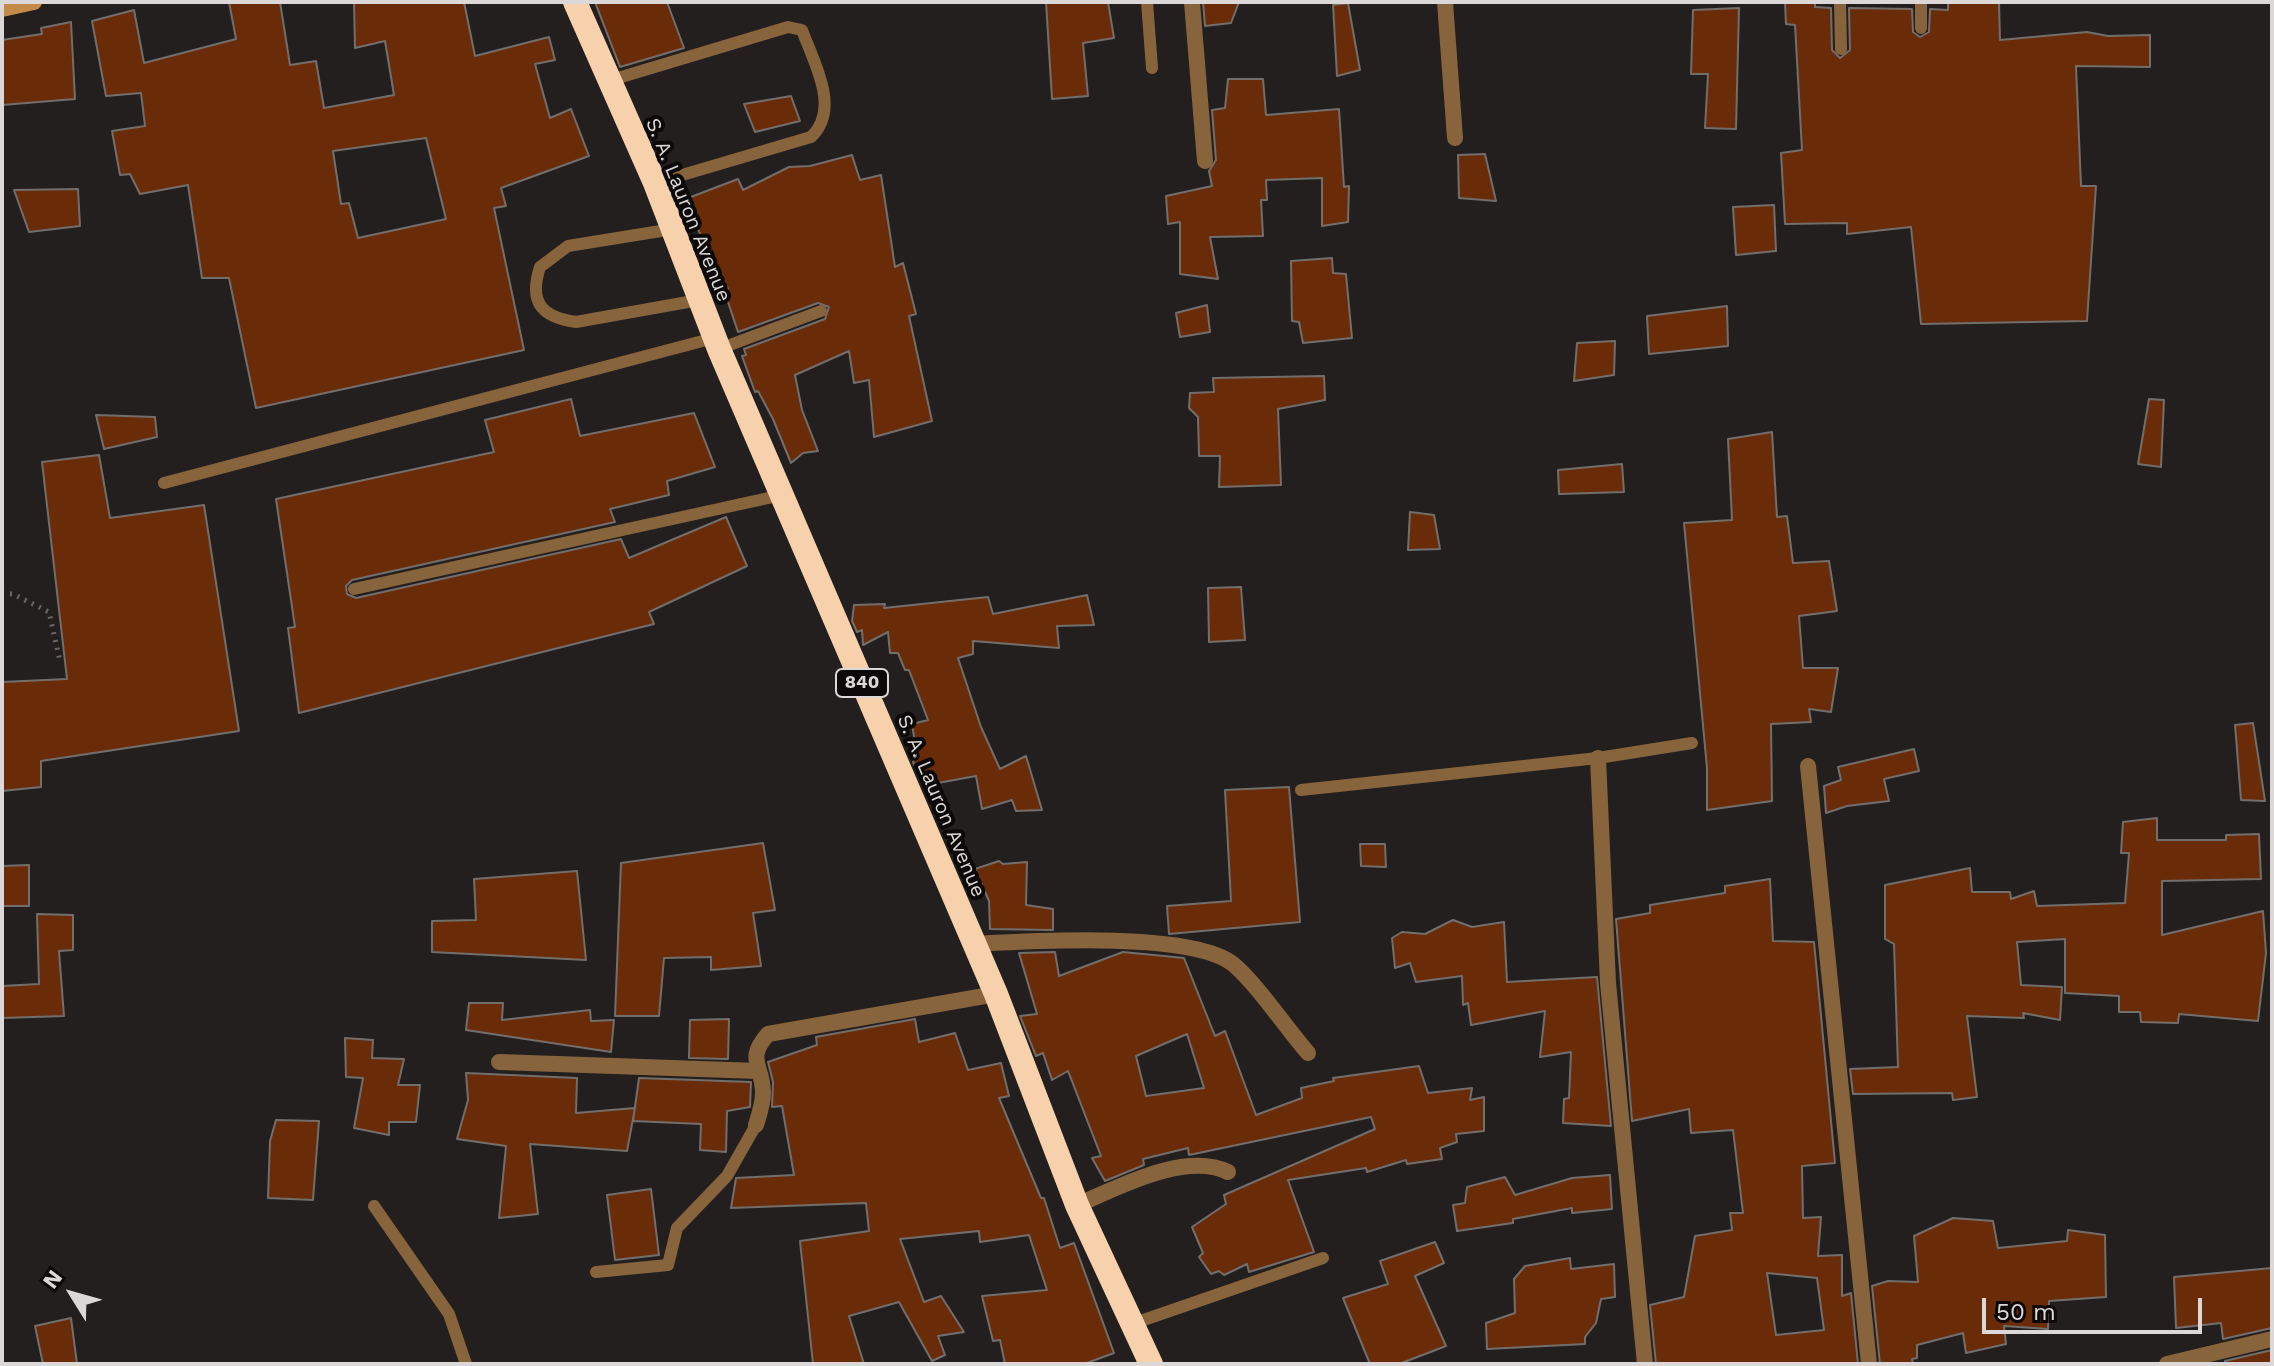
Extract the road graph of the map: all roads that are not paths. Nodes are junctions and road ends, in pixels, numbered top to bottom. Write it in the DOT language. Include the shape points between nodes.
graph roads {
  1 [pos="34,2"];
  2 [pos="575,2"];
  3 [pos="1147,2"];
  4 [pos="1192,2"];
  5 [pos="1445,2"];
  6 [pos="1840,2"];
  7 [pos="1921,2"];
  8 [pos="2,9"];
  9 [pos="1921,28"];
  10 [pos="1841,49"];
  11 [pos="1152,68"];
  12 [pos="608,81"];
  13 [pos="1455,138"];
  14 [pos="1205,161"];
  15 [pos="655,183"];
  16 [pos="673,229"];
  17 [pos="699,300"];
  18 [pos="821,311"];
  19 [pos="717,344"];
  20 [pos="164,483"];
  21 [pos="782,495"];
  22 [pos="354,589"];
  23 [pos="1692,743"];
  24 [pos="1598,758"];
  25 [pos="1808,766"];
  26 [pos="1301,790"];
  27 [pos="974,944"];
  28 [pos="996,994"];
  29 [pos="1308,1053"];
  30 [pos="499,1062"];
  31 [pos="758,1071"];
  32 [pos="756,1125"];
  33 [pos="1228,1172"];
  34 [pos="1077,1205"];
  35 [pos="374,1206"];
  36 [pos="1323,1258"];
  37 [pos="596,1272"];
  38 [pos="1132,1324"];
  39 [pos="2272,1339"];
  40 [pos="466,1364"];
  41 [pos="1151,1364"];
  42 [pos="1645,1364"];
  43 [pos="1869,1364"];
  44 [pos="2167,1364"];
  1 -- 8 [label="street"];
  2 -- 12 [label="highway, S. A. Lauron Avenue / 840"];
  3 -- 11 [label="lane"];
  4 -- 14 [label="street"];
  5 -- 13 [label="street"];
  6 -- 10 [label="lane"];
  7 -- 9 [label="lane"];
  12 -- 15 [label="highway, S. A. Lauron Avenue / 840"];
  12 -- 15 [label="lane" via="788,27 802,30 824,92 820,129 811,137"];
  15 -- 16 [label="highway, S. A. Lauron Avenue / 840"];
  16 -- 17 [label="highway, S. A. Lauron Avenue / 840"];
  16 -- 17 [label="lane" via="568,246 540,267 534,296 560,320 576,322"];
  17 -- 19 [label="highway, S. A. Lauron Avenue / 840"];
  18 -- 19 [label="lane"];
  19 -- 20 [label="lane"];
  19 -- 21 [label="highway, S. A. Lauron Avenue / 840"];
  21 -- 22 [label="lane"];
  21 -- 27 [label="highway, S. A. Lauron Avenue / 840"];
  23 -- 24 [label="lane"];
  24 -- 26 [label="lane"];
  24 -- 42 [label="street" via="1608,983"];
  25 -- 43 [label="street"];
  27 -- 28 [label="highway, S. A. Lauron Avenue / 840"];
  27 -- 29 [label="street" via="1142,943 1209,951 1233,964"];
  28 -- 31 [label="street" via="768,1034 757,1047"];
  28 -- 34 [label="highway, S. A. Lauron Avenue / 840"];
  30 -- 31 [label="street"];
  31 -- 32 [label="street" via="763,1091"];
  32 -- 37 [label="lane" via="727,1176 677,1228 668,1265"];
  33 -- 34 [label="street" via="1197,1165 1147,1175"];
  34 -- 38 [label="highway, S. A. Lauron Avenue / 840"];
  35 -- 40 [label="lane" via="449,1314"];
  36 -- 38 [label="lane"];
  38 -- 41 [label="highway, S. A. Lauron Avenue / 840"];
  39 -- 44 [label="street"];
}
